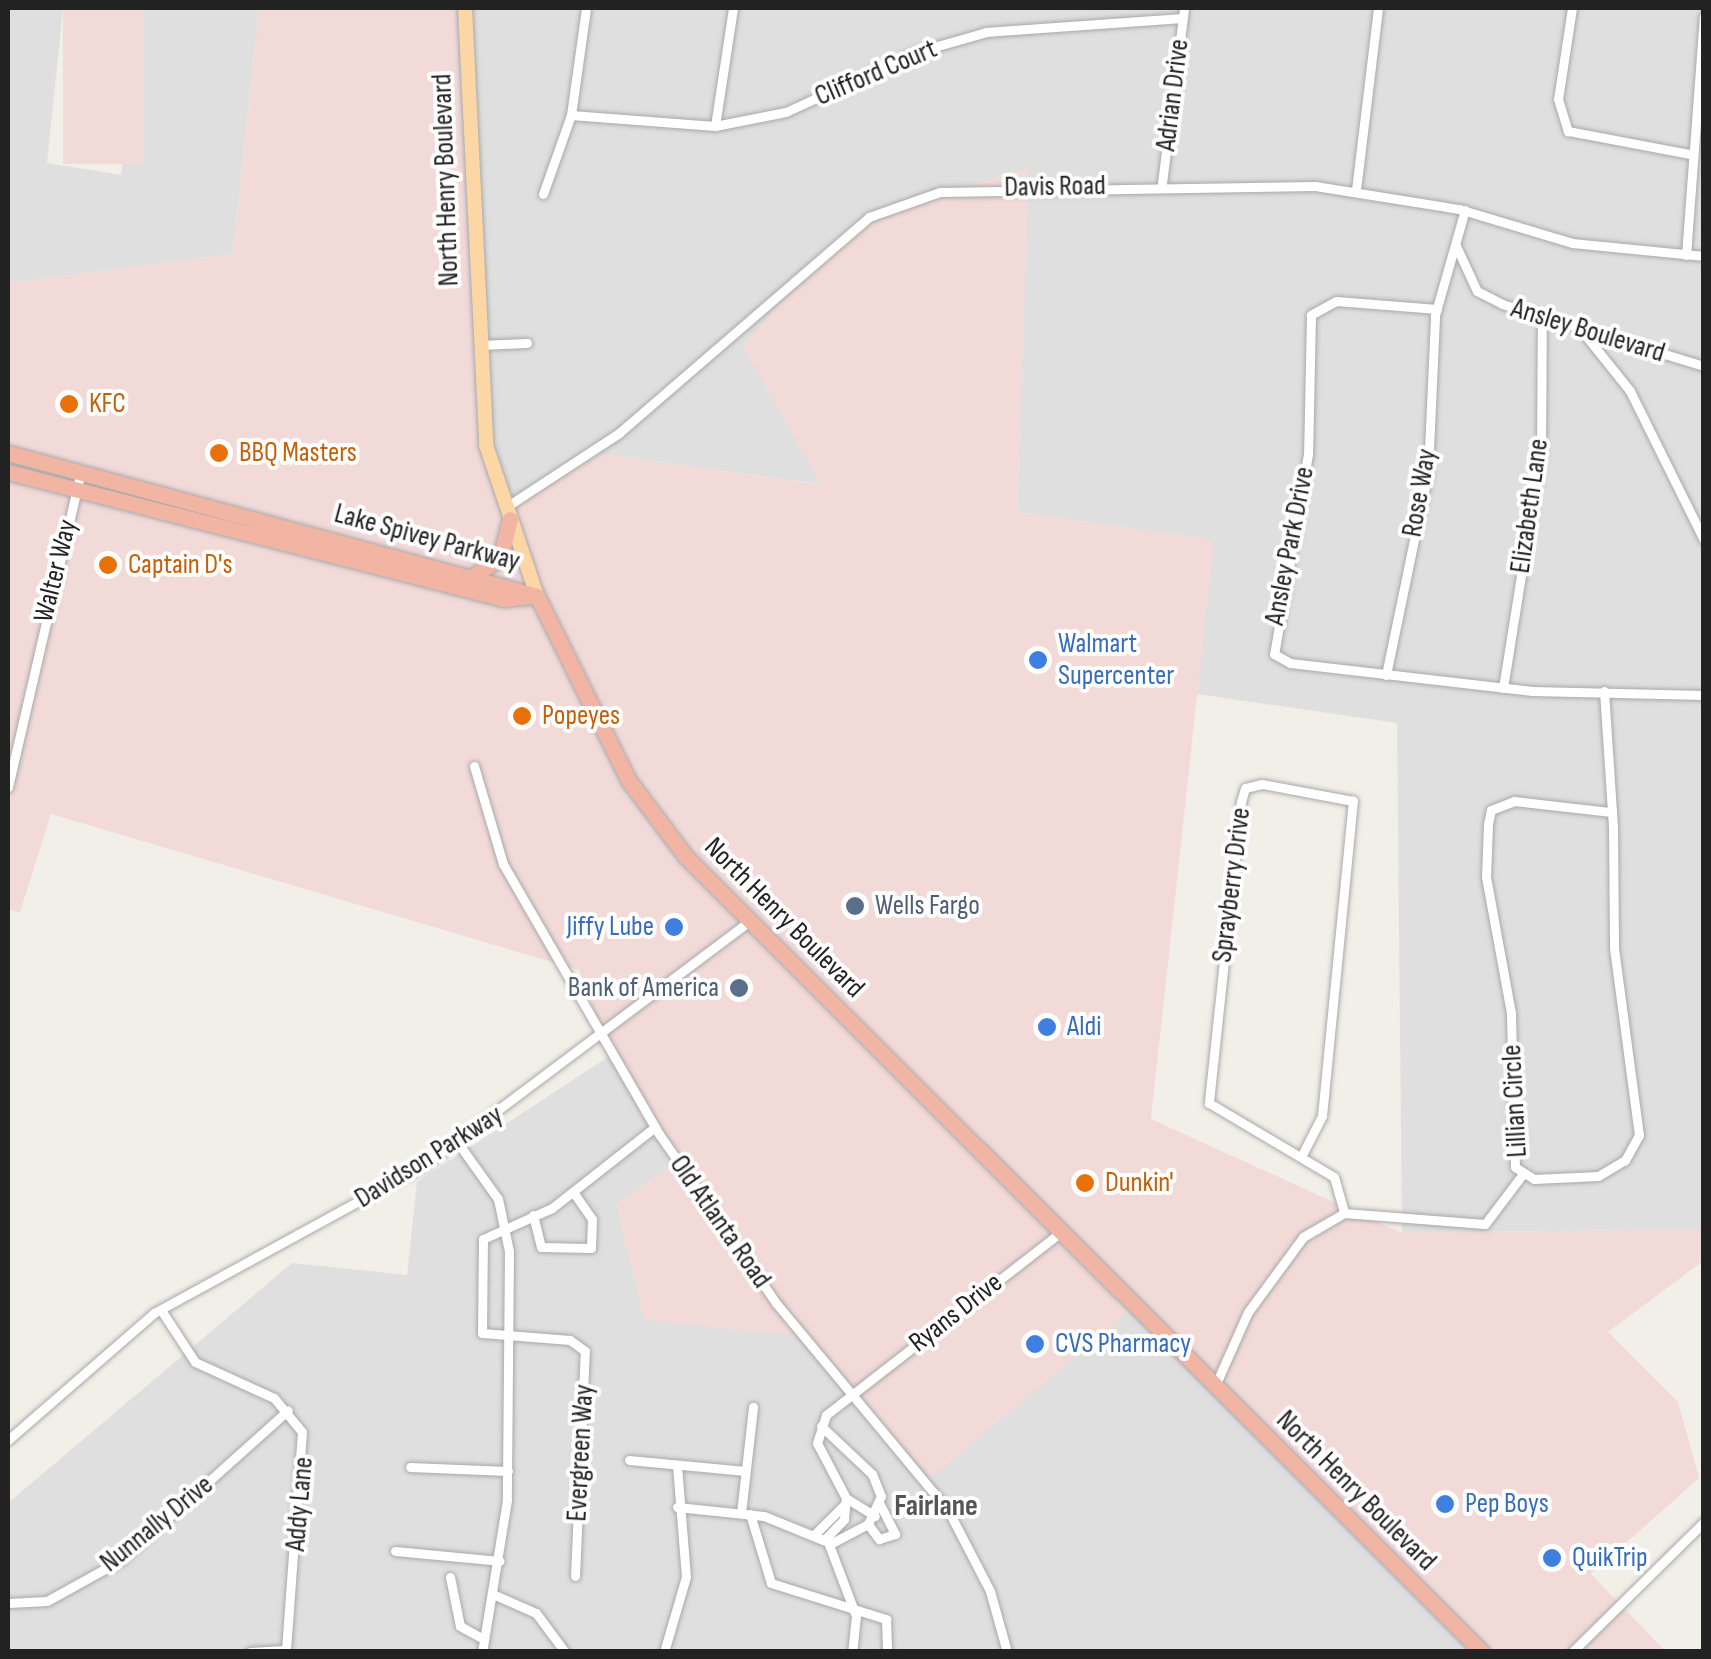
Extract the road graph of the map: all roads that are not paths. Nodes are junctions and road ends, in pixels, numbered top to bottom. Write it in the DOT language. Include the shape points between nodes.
graph roads {
  1 [pos="465,8"];
  2 [pos="586,8"];
  3 [pos="733,8"];
  4 [pos="1378,8"];
  5 [pos="1572,8"];
  6 [pos="1183,13"];
  7 [pos="1704,17"];
  8 [pos="571,115"];
  9 [pos="715,126"];
  10 [pos="1690,154"];
  11 [pos="1162,183"];
  12 [pos="1356,190"];
  13 [pos="543,194"];
  14 [pos="1464,210"];
  15 [pos="1454,243"];
  16 [pos="1686,255"];
  17 [pos="1704,256"];
  18 [pos="1437,308"];
  19 [pos="1542,322"];
  20 [pos="1582,332"];
  21 [pos="526,343"];
  22 [pos="476,345"];
  23 [pos="1704,366"];
  24 [pos="8,453"];
  25 [pos="8,472"];
  26 [pos="81,472"];
  27 [pos="76,490"];
  28 [pos="508,513"];
  29 [pos="1704,540"];
  30 [pos="476,574"];
  31 [pos="538,596"];
  32 [pos="1386,675"];
  33 [pos="1503,688"];
  34 [pos="1604,692"];
  35 [pos="1704,694"];
  36 [pos="474,766"];
  37 [pos="8,787"];
  38 [pos="1611,812"];
  39 [pos="750,922"];
  40 [pos="602,1038"];
  41 [pos="655,1127"];
  42 [pos="458,1142"];
  43 [pos="1303,1152"];
  44 [pos="1522,1175"];
  45 [pos="574,1192"];
  46 [pos="1344,1213"];
  47 [pos="533,1216"];
  48 [pos="505,1224"];
  49 [pos="1062,1231"];
  50 [pos="160,1310"];
  51 [pos="510,1339"];
  52 [pos="1214,1387"];
  53 [pos="850,1394"];
  54 [pos="753,1407"];
  55 [pos="288,1410"];
  56 [pos="822,1426"];
  57 [pos="8,1440"];
  58 [pos="629,1460"];
  59 [pos="677,1464"];
  60 [pos="410,1467"];
  61 [pos="508,1471"];
  62 [pos="745,1471"];
  63 [pos="846,1501"];
  64 [pos="880,1504"];
  65 [pos="677,1506"];
  66 [pos="746,1513"];
  67 [pos="872,1520"];
  68 [pos="1704,1522"];
  69 [pos="823,1540"];
  70 [pos="396,1551"];
  71 [pos="500,1561"];
  72 [pos="575,1576"];
  73 [pos="450,1577"];
  74 [pos="495,1595"];
  75 [pos="8,1602"];
  76 [pos="855,1610"];
  77 [pos="482,1638"];
  78 [pos="1482,1650"];
  79 [pos="286,1651"];
  80 [pos="250,1652"];
  81 [pos="482,1652"];
  82 [pos="565,1652"];
  83 [pos="664,1652"];
  84 [pos="852,1652"];
  85 [pos="887,1652"];
  86 [pos="1007,1652"];
  87 [pos="1572,1652"];
  1 -- 22 [label="main road, North Henry Boulevard"];
  2 -- 8 [label="street"];
  3 -- 9 [label="street"];
  4 -- 12 [label="street"];
  5 -- 10 [label="street" via="1558,100 1568,131"];
  6 -- 9 [label="street, Clifford Court" via="986,32 913,53 786,112"];
  6 -- 11 [label="street, Adrian Drive"];
  7 -- 10 [label="street"];
  8 -- 9 [label="street, Clifford Court"];
  8 -- 13 [label="street"];
  10 -- 16 [label="street"];
  11 -- 12 [label="street, Davis Road"];
  11 -- 28 [label="street, Davis Road" via="940,192 868,216 619,433"];
  12 -- 14 [label="street, Davis Road"];
  14 -- 15 [label="street"];
  14 -- 16 [label="street, Davis Road" via="1572,243"];
  15 -- 18 [label="street"];
  15 -- 19 [label="street, Ansley Boulevard" via="1477,292"];
  16 -- 17 [label="street, Davis Road"];
  18 -- 32 [label="street, Rose Way" via="1429,471"];
  18 -- 32 [label="street, Ansley Park Drive" via="1322,302 1309,326 1308,454 1271,643 1290,664"];
  19 -- 20 [label="street, Ansley Boulevard"];
  19 -- 33 [label="street, Elizabeth Lane" via="1541,450"];
  20 -- 23 [label="street, Ansley Boulevard"];
  20 -- 29 [label="street" via="1630,391"];
  21 -- 22 [label="street"];
  22 -- 28 [label="main road, North Henry Boulevard" via="486,444"];
  24 -- 26 [label="highway, Lake Spivey Parkway"];
  25 -- 27 [label="highway, Lake Spivey Parkway"];
  26 -- 27 [label="street, Walter Way"];
  26 -- 30 [label="highway, Lake Spivey Parkway"];
  27 -- 31 [label="highway, Lake Spivey Parkway" via="504,600"];
  27 -- 37 [label="street, Walter Way"];
  28 -- 30 [label="highway" via="500,558"];
  28 -- 31 [label="main road, North Henry Boulevard"];
  30 -- 31 [label="highway, Lake Spivey Parkway"];
  31 -- 39 [label="highway, North Henry Boulevard" via="629,781"];
  32 -- 33 [label="street, Ansley Park Drive"];
  33 -- 34 [label="street, Ansley Park Drive"];
  34 -- 35 [label="street, Ansley Park Drive"];
  34 -- 38 [label="street, Lillian Circle"];
  36 -- 40 [label="street, Old Atlanta Road" via="502,864"];
  38 -- 44 [label="street, Lillian Circle" via="1614,948 1638,1135 1625,1160 1598,1176"];
  38 -- 44 [label="street, Lillian Circle" via="1514,801 1491,810"];
  39 -- 40 [label="street, Davidson Parkway"];
  39 -- 49 [label="highway, North Henry Boulevard"];
  40 -- 41 [label="street, Old Atlanta Road"];
  40 -- 42 [label="street, Davidson Parkway"];
  41 -- 45 [label="street"];
  41 -- 53 [label="street, Old Atlanta Road"];
  42 -- 48 [label="street"];
  42 -- 50 [label="street, Davidson Parkway"];
  43 -- 43 [label="street, Sprayberry Drive" via="1322,1116 1353,801 1262,784 1245,788 1241,802 1209,1103"];
  43 -- 46 [label="street, Sprayberry Drive" via="1334,1176"];
  44 -- 46 [label="street" via="1486,1224"];
  45 -- 47 [label="street"];
  45 -- 47 [label="street" via="594,1226 586,1250 541,1247"];
  46 -- 52 [label="street" via="1292,1245"];
  47 -- 48 [label="street"];
  48 -- 51 [label="street"];
  48 -- 51 [label="street" via="482,1240 481,1331"];
  49 -- 52 [label="highway, North Henry Boulevard"];
  49 -- 53 [label="street, Ryans Drive"];
  50 -- 55 [label="street" via="196,1362"];
  50 -- 57 [label="street, Davidson Parkway"];
  51 -- 61 [label="street"];
  51 -- 72 [label="street, Evergreen Way" via="570,1340 585,1352"];
  52 -- 78 [label="highway, North Henry Boulevard"];
  53 -- 56 [label="street, Ryans Drive"];
  53 -- 86 [label="street, Old Atlanta Road" via="972,1550"];
  54 -- 62 [label="street"];
  55 -- 75 [label="street, Nunnally Drive" via="126,1556 49,1600"];
  55 -- 79 [label="street, Addy Lane" via="306,1462"];
  56 -- 63 [label="street" via="818,1443"];
  56 -- 64 [label="street" via="872,1474"];
  58 -- 59 [label="street"];
  59 -- 62 [label="street"];
  59 -- 65 [label="street"];
  60 -- 61 [label="street"];
  61 -- 71 [label="street"];
  62 -- 66 [label="street"];
  63 -- 67 [label="street"];
  63 -- 69 [label="street"];
  64 -- 67 [label="street"];
  64 -- 67 [label="street" via="895,1534 879,1538"];
  65 -- 66 [label="street"];
  65 -- 83 [label="street" via="686,1577"];
  66 -- 69 [label="street"];
  66 -- 76 [label="street" via="774,1586"];
  67 -- 69 [label="street"];
  68 -- 87 [label="street"];
  69 -- 76 [label="street"];
  70 -- 71 [label="street"];
  71 -- 74 [label="street"];
  73 -- 77 [label="street" via="460,1626"];
  74 -- 77 [label="street"];
  74 -- 82 [label="street" via="536,1613"];
  76 -- 84 [label="street"];
  76 -- 85 [label="street" via="888,1621"];
  77 -- 81 [label="street"];
  79 -- 80 [label="street"];
}
